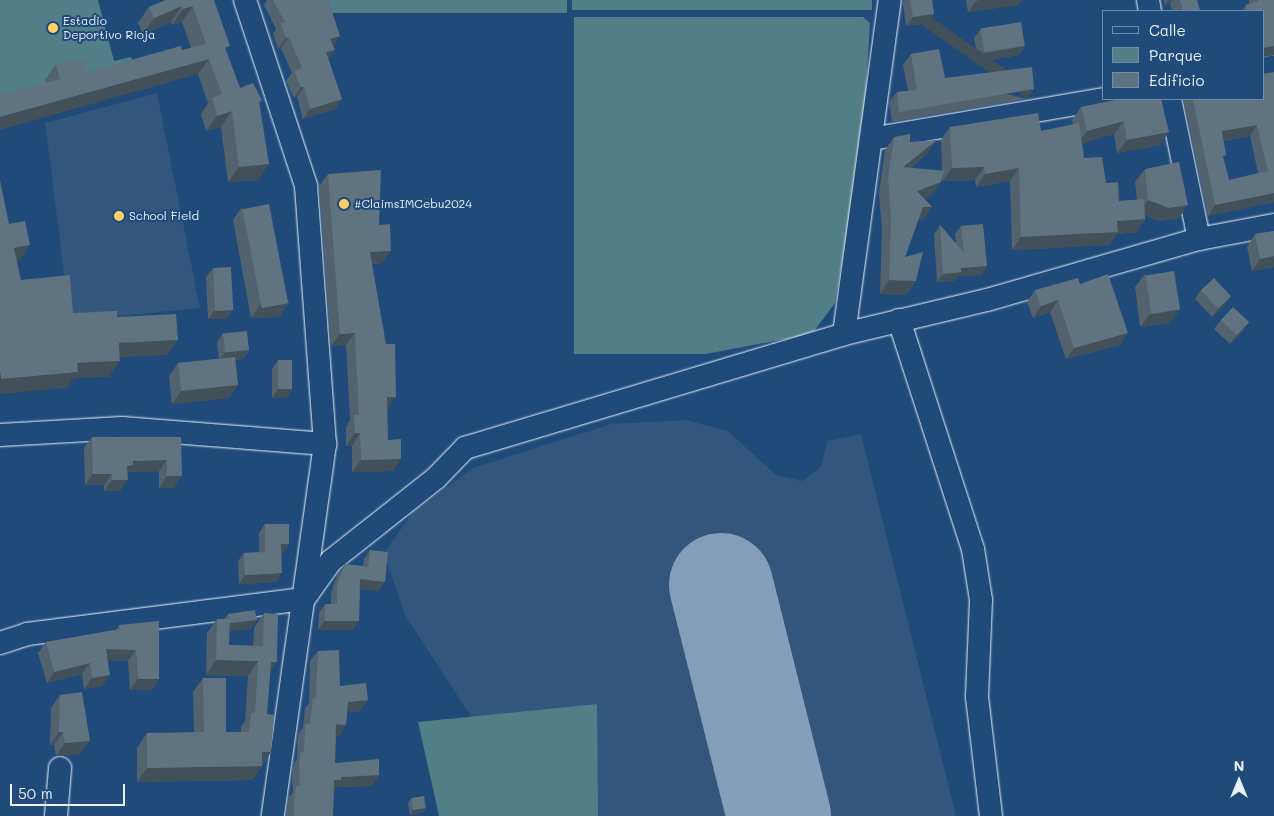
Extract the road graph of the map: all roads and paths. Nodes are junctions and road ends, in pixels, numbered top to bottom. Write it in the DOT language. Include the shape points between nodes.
graph roads {
  1 [pos="244,0"];
  2 [pos="890,0"];
  3 [pos="1102,100"];
  4 [pos="1170,100"];
  5 [pos="871,139"];
  6 [pos="1274,225"];
  7 [pos="1199,239"];
  8 [pos="899,320"];
  9 [pos="844,334"];
  10 [pos="0,435"];
  11 [pos="325,444"];
  12 [pos="304,599"];
  13 [pos="0,643"];
  14 [pos="60,768"];
  15 [pos="56,816"];
  16 [pos="273,816"];
  17 [pos="991,816"];
  1 -- 11 [label="street" via="306,186"];
  2 -- 5 [label="street"];
  3 -- 5 [label="street"];
  4 -- 7 [label="street"];
  5 -- 9 [label="street"];
  6 -- 7 [label="street"];
  7 -- 8 [label="street" via="987,300"];
  8 -- 9 [label="street"];
  8 -- 17 [label="street" via="973,549 981,600 978,697"];
  9 -- 12 [label="street" via="465,448 436,478 331,561"];
  10 -- 11 [label="street" via="122,428"];
  11 -- 12 [label="street"];
  12 -- 13 [label="street" via="27,634"];
  12 -- 16 [label="street"];
  14 -- 15 [label="street"];
}
